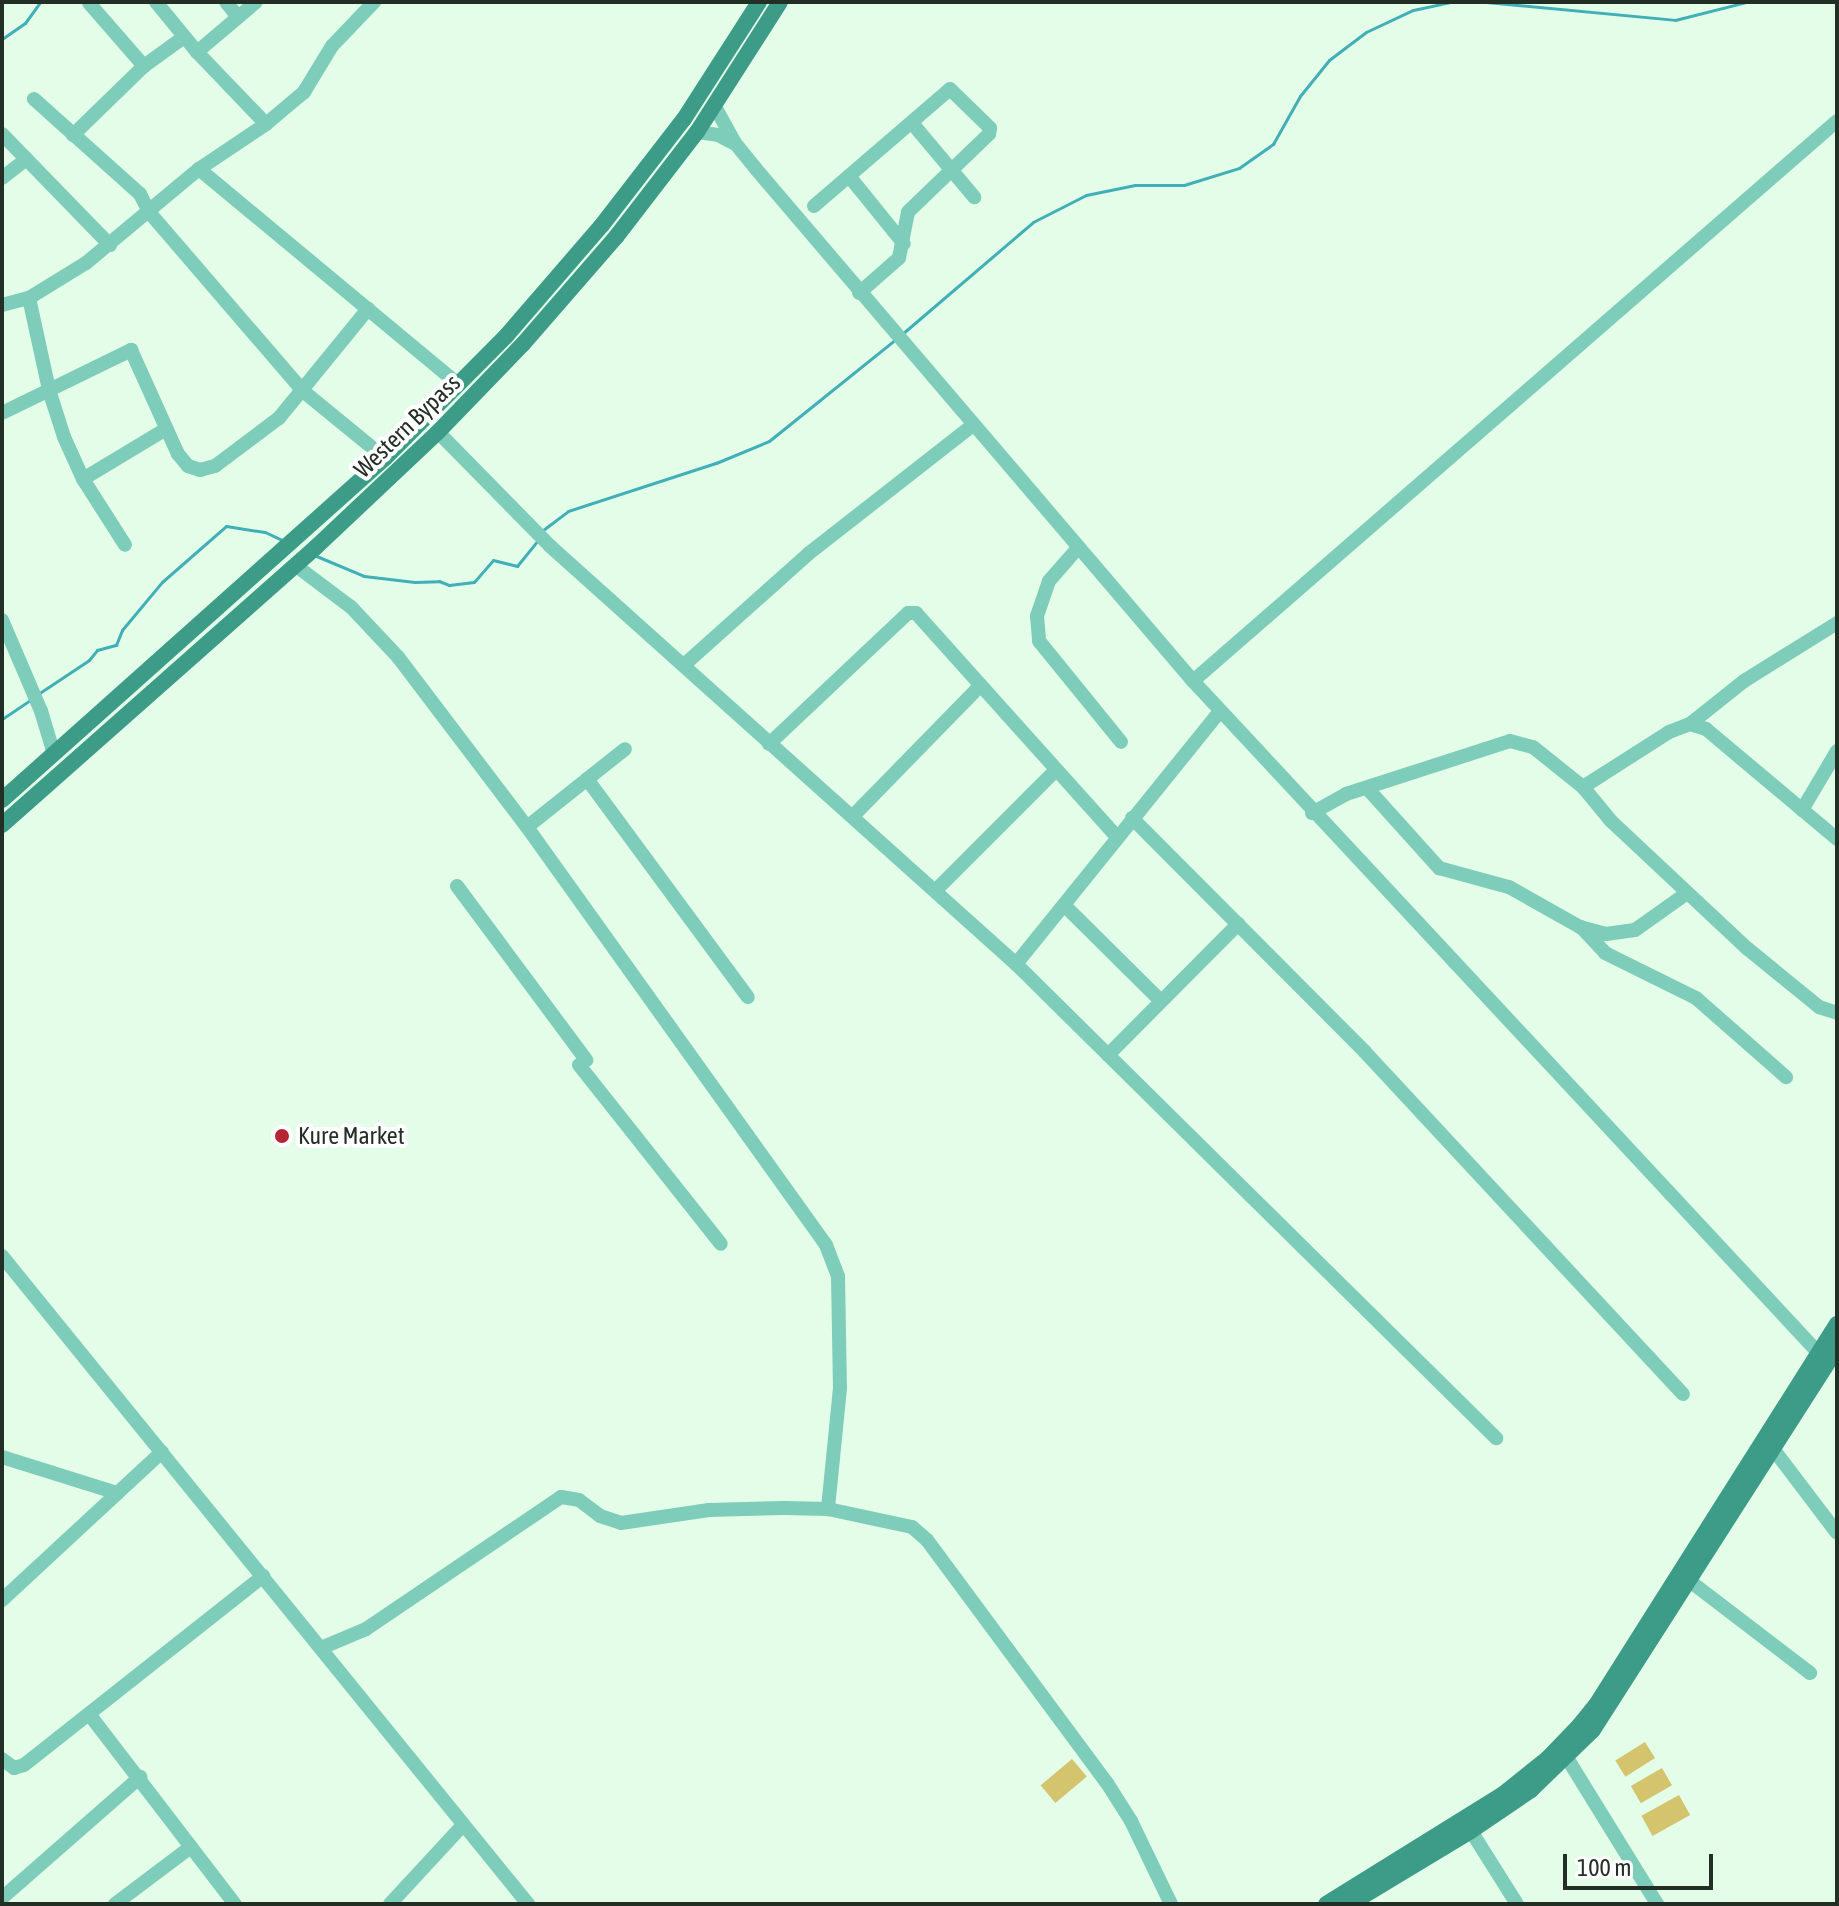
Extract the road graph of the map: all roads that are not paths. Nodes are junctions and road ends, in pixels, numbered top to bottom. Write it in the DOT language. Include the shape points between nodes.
graph roads {
  1 [pos="156,2"];
  2 [pos="226,2"];
  3 [pos="256,2"];
  4 [pos="374,2"];
  5 [pos="759,2"];
  6 [pos="780,2"];
  7 [pos="89,3"];
  8 [pos="238,17"];
  9 [pos="184,37"];
  10 [pos="197,52"];
  11 [pos="144,66"];
  12 [pos="34,99"];
  13 [pos="714,105"];
  14 [pos="1837,121"];
  15 [pos="912,123"];
  16 [pos="266,124"];
  17 [pos="697,132"];
  18 [pos="2,134"];
  19 [pos="73,135"];
  20 [pos="735,143"];
  21 [pos="25,160"];
  22 [pos="199,169"];
  23 [pos="950,170"];
  24 [pos="849,176"];
  25 [pos="2,178"];
  26 [pos="974,197"];
  27 [pos="814,206"];
  28 [pos="149,212"];
  29 [pos="904,244"];
  30 [pos="110,245"];
  31 [pos="859,293"];
  32 [pos="29,298"];
  33 [pos="2,305"];
  34 [pos="368,309"];
  35 [pos="459,385"];
  36 [pos="49,390"];
  37 [pos="303,391"];
  38 [pos="2,413"];
  39 [pos="973,425"];
  40 [pos="166,429"];
  41 [pos="438,432"];
  42 [pos="385,458"];
  43 [pos="83,479"];
  44 [pos="125,545"];
  45 [pos="1077,549"];
  46 [pos="298,562"];
  47 [pos="1837,623"];
  48 [pos="5,630"];
  49 [pos="684,665"];
  50 [pos="1193,681"];
  51 [pos="981,685"];
  52 [pos="1220,711"];
  53 [pos="1690,724"];
  54 [pos="1121,742"];
  55 [pos="769,744"];
  56 [pos="625,749"];
  57 [pos="1837,751"];
  58 [pos="54,754"];
  59 [pos="1056,770"];
  60 [pos="587,779"];
  61 [pos="1583,787"];
  62 [pos="1367,788"];
  63 [pos="2,800"];
  64 [pos="1802,810"];
  65 [pos="1312,813"];
  66 [pos="853,816"];
  67 [pos="1132,818"];
  68 [pos="2,825"];
  69 [pos="527,827"];
  70 [pos="1117,837"];
  71 [pos="1837,839"];
  72 [pos="457,886"];
  73 [pos="936,890"];
  74 [pos="1687,893"];
  75 [pos="1064,905"];
  76 [pos="1238,924"];
  77 [pos="1580,927"];
  78 [pos="1016,964"];
  79 [pos="748,997"];
  80 [pos="1161,1001"];
  81 [pos="1837,1013"];
  82 [pos="1108,1055"];
  83 [pos="1786,1077"];
  84 [pos="721,1244"];
  85 [pos="2,1256"];
  86 [pos="1837,1324"];
  87 [pos="1828,1355"];
  88 [pos="1683,1394"];
  89 [pos="1496,1438"];
  90 [pos="1774,1450"];
  91 [pos="162,1452"];
  92 [pos="2,1457"];
  93 [pos="117,1493"];
  94 [pos="828,1509"];
  95 [pos="1837,1533"];
  96 [pos="263,1576"];
  97 [pos="1691,1582"];
  98 [pos="2,1600"];
  99 [pos="321,1648"];
  100 [pos="1810,1673"];
  101 [pos="89,1714"];
  102 [pos="1567,1758"];
  103 [pos="2,1759"];
  104 [pos="140,1777"];
  105 [pos="463,1825"];
  106 [pos="1471,1831"];
  107 [pos="191,1847"];
  108 [pos="2,1898"];
  109 [pos="115,1904"];
  110 [pos="235,1904"];
  111 [pos="390,1904"];
  112 [pos="528,1904"];
  113 [pos="1171,1904"];
  114 [pos="1326,1904"];
  115 [pos="1350,1904"];
  116 [pos="1517,1904"];
  117 [pos="1657,1904"];
  1 -- 9 [label="street"];
  2 -- 8 [label="street"];
  3 -- 8 [label="street"];
  4 -- 16 [label="street" via="332,46 304,92"];
  5 -- 35 [label="main road, Western Bypass" via="684,119 602,225"];
  6 -- 13 [label="main road, Western Bypass"];
  7 -- 11 [label="street"];
  8 -- 10 [label="street"];
  9 -- 10 [label="street"];
  9 -- 11 [label="street"];
  10 -- 16 [label="street"];
  11 -- 19 [label="street"];
  12 -- 19 [label="street"];
  13 -- 17 [label="main road, Western Bypass"];
  13 -- 20 [label="street"];
  14 -- 50 [label="street"];
  15 -- 23 [label="street"];
  15 -- 23 [label="street" via="950,89 988,126 989,134"];
  15 -- 24 [label="street"];
  16 -- 22 [label="street"];
  17 -- 20 [label="street"];
  17 -- 41 [label="main road, Western Bypass" via="566,295"];
  18 -- 21 [label="street"];
  19 -- 28 [label="street" via="140,194"];
  20 -- 31 [label="street"];
  21 -- 25 [label="street"];
  21 -- 30 [label="street"];
  22 -- 28 [label="street"];
  22 -- 34 [label="street"];
  23 -- 26 [label="street"];
  23 -- 29 [label="street" via="905,216"];
  24 -- 27 [label="street"];
  24 -- 29 [label="street"];
  28 -- 30 [label="street"];
  28 -- 37 [label="street"];
  29 -- 31 [label="street" via="899,258"];
  30 -- 32 [label="street"];
  31 -- 39 [label="street"];
  32 -- 33 [label="street"];
  32 -- 36 [label="street"];
  34 -- 35 [label="street"];
  34 -- 37 [label="street"];
  35 -- 42 [label="main road, Western Bypass"];
  36 -- 38 [label="street"];
  36 -- 40 [label="street" via="131,350"];
  36 -- 43 [label="street"];
  37 -- 40 [label="street" via="257,436 215,466 188,466"];
  37 -- 42 [label="street"];
  39 -- 45 [label="street"];
  39 -- 49 [label="street" via="808,554"];
  40 -- 43 [label="street"];
  41 -- 46 [label="main road, Western Bypass"];
  41 -- 49 [label="street" via="548,543"];
  42 -- 58 [label="main road, Western Bypass"];
  43 -- 44 [label="street"];
  45 -- 50 [label="street"];
  45 -- 54 [label="street" via="1049,581 1037,616 1039,641"];
  46 -- 68 [label="main road, Western Bypass"];
  46 -- 69 [label="street" via="379,634"];
  47 -- 53 [label="street" via="1744,681"];
  48 -- 58 [label="street"];
  49 -- 55 [label="street"];
  50 -- 52 [label="street"];
  51 -- 55 [label="street" via="919,615 908,613"];
  51 -- 59 [label="street"];
  51 -- 66 [label="street"];
  52 -- 65 [label="street"];
  52 -- 67 [label="street"];
  53 -- 61 [label="street"];
  53 -- 64 [label="street" via="1706,729"];
  55 -- 66 [label="street"];
  56 -- 60 [label="street"];
  57 -- 64 [label="street"];
  58 -- 63 [label="main road, Western Bypass"];
  59 -- 70 [label="street"];
  59 -- 73 [label="street"];
  60 -- 69 [label="street"];
  60 -- 79 [label="street"];
  61 -- 62 [label="street" via="1533,747 1510,741"];
  61 -- 74 [label="street"];
  62 -- 65 [label="street"];
  62 -- 77 [label="street" via="1439,868 1509,887"];
  64 -- 71 [label="street"];
  65 -- 87 [label="street"];
  66 -- 73 [label="street"];
  67 -- 70 [label="street"];
  67 -- 76 [label="street"];
  69 -- 94 [label="street" via="833,1259 838,1276 840,1388"];
  70 -- 75 [label="street"];
  72 -- 84 [label="street"];
  73 -- 78 [label="street"];
  74 -- 77 [label="street" via="1635,930 1606,934"];
  74 -- 81 [label="street" via="1819,1007"];
  75 -- 78 [label="street"];
  75 -- 80 [label="street"];
  76 -- 80 [label="street"];
  76 -- 88 [label="street" via="1365,1052"];
  77 -- 83 [label="street" via="1605,953 1696,998"];
  78 -- 82 [label="street"];
  80 -- 82 [label="street"];
  82 -- 89 [label="street"];
  85 -- 91 [label="street"];
  86 -- 87 [label="main road"];
  87 -- 90 [label="main road"];
  87 -- 114 [label="main road" via="1578,1727 1502,1795"];
  90 -- 95 [label="street"];
  90 -- 97 [label="main road"];
  91 -- 93 [label="street"];
  91 -- 96 [label="street"];
  92 -- 93 [label="street"];
  93 -- 98 [label="street"];
  94 -- 99 [label="street" via="709,1510 621,1523 579,1500 554,1499 366,1629"];
  94 -- 113 [label="street" via="920,1532 1107,1783"];
  96 -- 99 [label="street"];
  96 -- 101 [label="street"];
  97 -- 100 [label="street"];
  97 -- 102 [label="main road" via="1618,1696"];
  99 -- 105 [label="street"];
  101 -- 103 [label="street" via="24,1765 14,1768"];
  101 -- 104 [label="street"];
  102 -- 106 [label="main road"];
  102 -- 117 [label="street"];
  104 -- 107 [label="street"];
  104 -- 108 [label="street"];
  105 -- 111 [label="street"];
  105 -- 112 [label="street"];
  106 -- 115 [label="main road"];
  106 -- 116 [label="street"];
  107 -- 109 [label="street"];
  107 -- 110 [label="street"];
}
